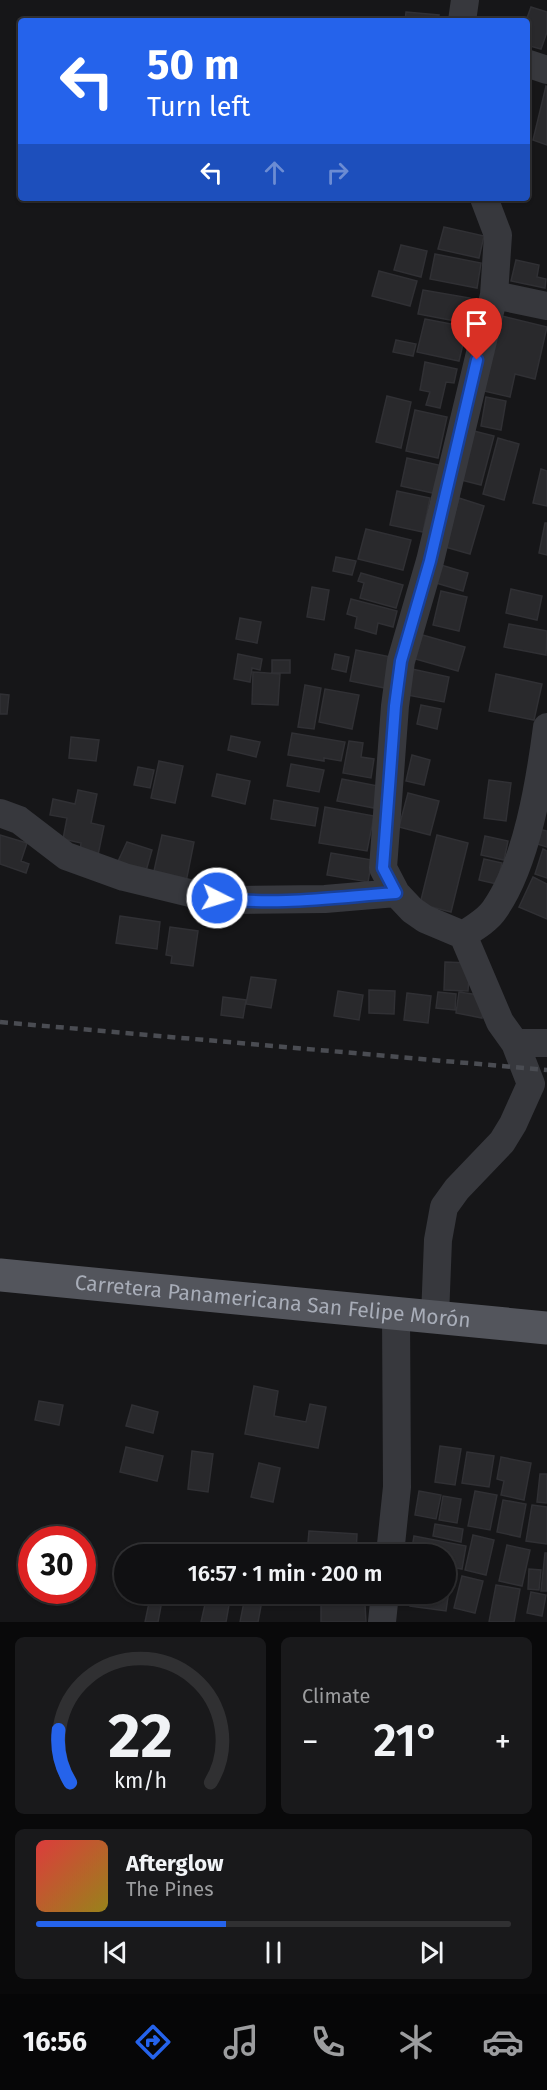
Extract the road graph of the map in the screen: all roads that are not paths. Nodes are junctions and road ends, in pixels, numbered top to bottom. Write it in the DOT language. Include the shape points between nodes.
graph roads {
  1 [pos="465,0"];
  2 [pos="462,18"];
  3 [pos="530,64"];
  4 [pos="547,70"];
  5 [pos="485,201"];
  6 [pos="494,295"];
  7 [pos="547,306"];
  8 [pos="547,727"];
  9 [pos="0,813"];
  10 [pos="396,893"];
  11 [pos="463,935"];
  12 [pos="515,1043"];
  13 [pos="547,1043"];
  14 [pos="0,1275"];
  15 [pos="396,1314"];
  16 [pos="435,1317"];
  17 [pos="547,1328"];
  18 [pos="391,1544"];
  19 [pos="384,1604"];
  20 [pos="382,1622"];
  1 -- 2 [label="street"];
  3 -- 4 [label="street"];
  5 -- 6 [label="street" via="498,235"];
  6 -- 7 [label="street"];
  6 -- 10 [label="street" via="430,561 401,661 383,868"];
  8 -- 11 [label="street" via="541,780 514,871 494,911"];
  9 -- 10 [label="street" via="19,820 66,856 124,877 198,895 236,900"];
  10 -- 11 [label="street" via="425,919"];
  11 -- 12 [label="street" via="500,1022"];
  12 -- 13 [label="street"];
  12 -- 16 [label="street" via="531,1084 502,1142 444,1207"];
  14 -- 15 [label="main road, Carretera Panamericana San Felipe Morón"];
  15 -- 16 [label="main road, Carretera Panamericana San Felipe Morón"];
  15 -- 18 [label="street" via="397,1487"];
  16 -- 17 [label="main road, Carretera Panamericana San Felipe Morón"];
  19 -- 20 [label="street"];
}
